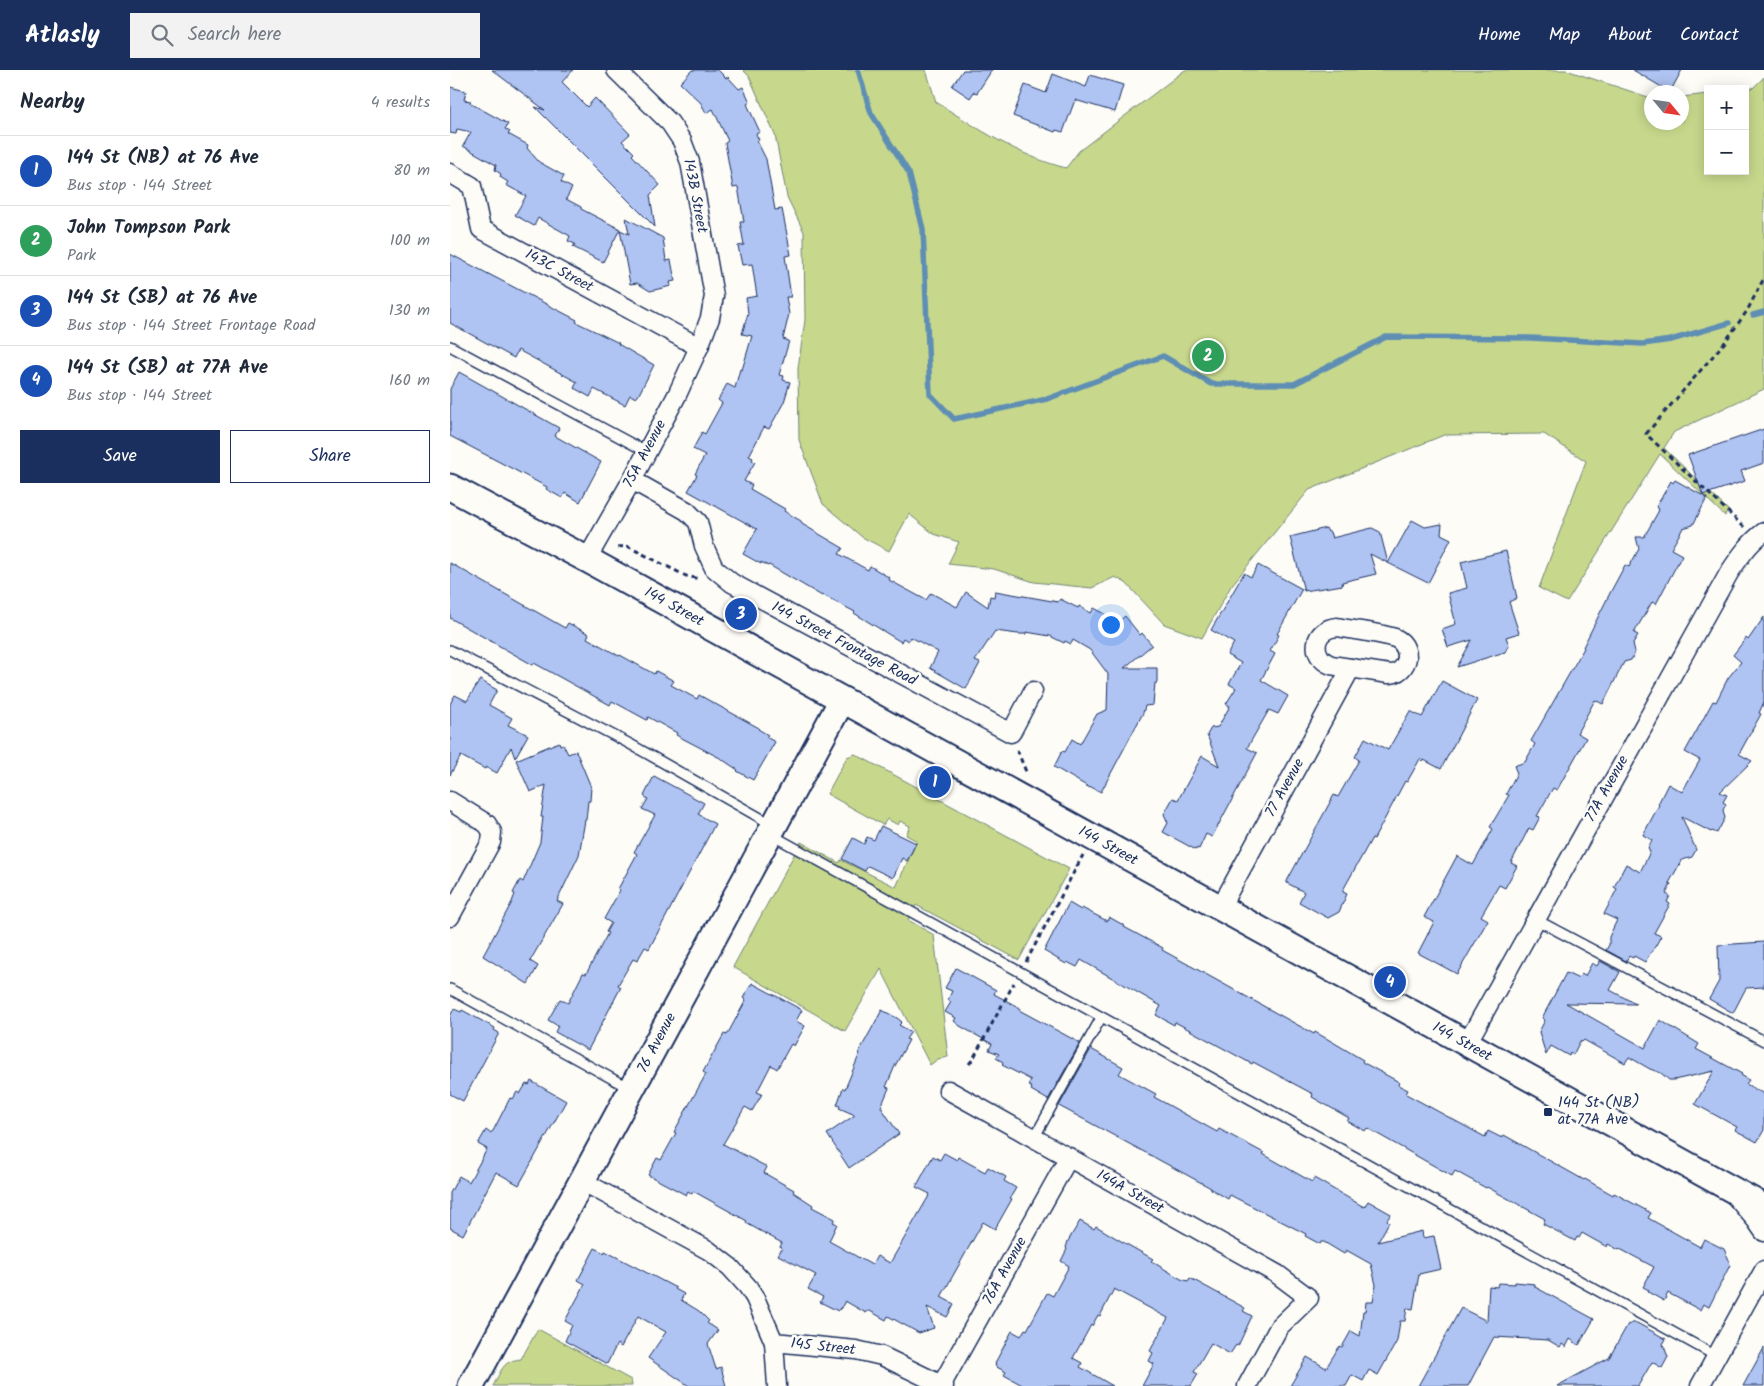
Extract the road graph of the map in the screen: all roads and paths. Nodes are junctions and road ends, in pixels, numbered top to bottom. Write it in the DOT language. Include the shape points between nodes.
graph roads {
  1 [pos="616,70"];
  2 [pos="450,173"];
  3 [pos="1764,278"];
  4 [pos="450,346"];
  5 [pos="699,347"];
  6 [pos="647,452"];
  7 [pos="632,480"];
  8 [pos="450,487"];
  9 [pos="1755,533"];
  10 [pos="618,547"];
  11 [pos="587,559"];
  12 [pos="704,580"];
  13 [pos="450,650"];
  14 [pos="1351,668"];
  15 [pos="1033,691"];
  16 [pos="842,700"];
  17 [pos="1018,750"];
  18 [pos="1027,774"];
  19 [pos="450,801"];
  20 [pos="772,830"];
  21 [pos="1220,908"];
  22 [pos="450,917"];
  23 [pos="1534,919"];
  24 [pos="450,989"];
  25 [pos="1101,1018"];
  26 [pos="1764,1042"];
  27 [pos="1466,1045"];
  28 [pos="632,1089"];
  29 [pos="948,1090"];
  30 [pos="1034,1138"];
  31 [pos="1069,1157"];
  32 [pos="582,1182"];
  33 [pos="1726,1186"];
  34 [pos="1764,1207"];
  35 [pos="1764,1232"];
  36 [pos="1764,1270"];
  37 [pos="774,1342"];
  38 [pos="1716,1356"];
  39 [pos="943,1385"];
  40 [pos="471,1386"];
  41 [pos="777,1386"];
  42 [pos="1247,1386"];
  43 [pos="1700,1386"];
  1 -- 5 [label="street, 143B Street" via="670,123 682,140 690,162 714,296"];
  2 -- 5 [label="street, 143C Street" via="472,186 481,229"];
  3 -- 9 [label="path" via="1747,311 1725,342 1646,434"];
  4 -- 6 [label="lane"];
  5 -- 6 [label="street, 75A Avenue"];
  6 -- 7 [label="street, 75A Avenue"];
  7 -- 11 [label="street, 75A Avenue"];
  7 -- 15 [label="street, 144 Street Frontage Road" via="687,511 698,522 714,568 732,583 1010,733"];
  8 -- 11 [label="main road, 144 Street"];
  9 -- 23 [label="street, 77A Avenue" via="1729,573"];
  10 -- 12 [label="path" via="627,546 686,576"];
  11 -- 16 [label="main road, 144 Street"];
  13 -- 20 [label="lane" via="630,744"];
  14 -- 14 [label="street" via="1395,674 1407,660 1405,647 1395,638 1337,627 1320,635 1317,641 1321,659 1331,665"];
  14 -- 21 [label="street, 77 Avenue"];
  16 -- 20 [label="main road, 76 Avenue"];
  16 -- 21 [label="main road, 144 Street"];
  17 -- 18 [label="path"];
  19 -- 22 [label="street" via="487,824 492,832 491,842"];
  20 -- 25 [label="lane"];
  20 -- 28 [label="main road, 76 Avenue"];
  21 -- 27 [label="main road, 144 Street"];
  23 -- 26 [label="lane"];
  23 -- 27 [label="street, 77A Avenue"];
  24 -- 28 [label="lane"];
  25 -- 30 [label="lane"];
  25 -- 38 [label="lane"];
  27 -- 33 [label="main road, 144 Street"];
  28 -- 32 [label="main road, 76 Avenue"];
  29 -- 30 [label="street, 144A Street"];
  30 -- 31 [label="street, 144A Street"];
  31 -- 39 [label="street, 76A Avenue"];
  31 -- 42 [label="street, 144A Street" via="1278,1274 1309,1298 1280,1327"];
  32 -- 37 [label="street, 145 Street" via="708,1250 730,1267 748,1286"];
  32 -- 40 [label="main road, 76 Avenue"];
  33 -- 34 [label="main road, 144 Street"];
  33 -- 35 [label="street"];
  36 -- 38 [label="street"];
  37 -- 39 [label="street, 145 Street" via="856,1350 882,1356"];
  37 -- 41 [label="street"];
  38 -- 43 [label="street"];
}
